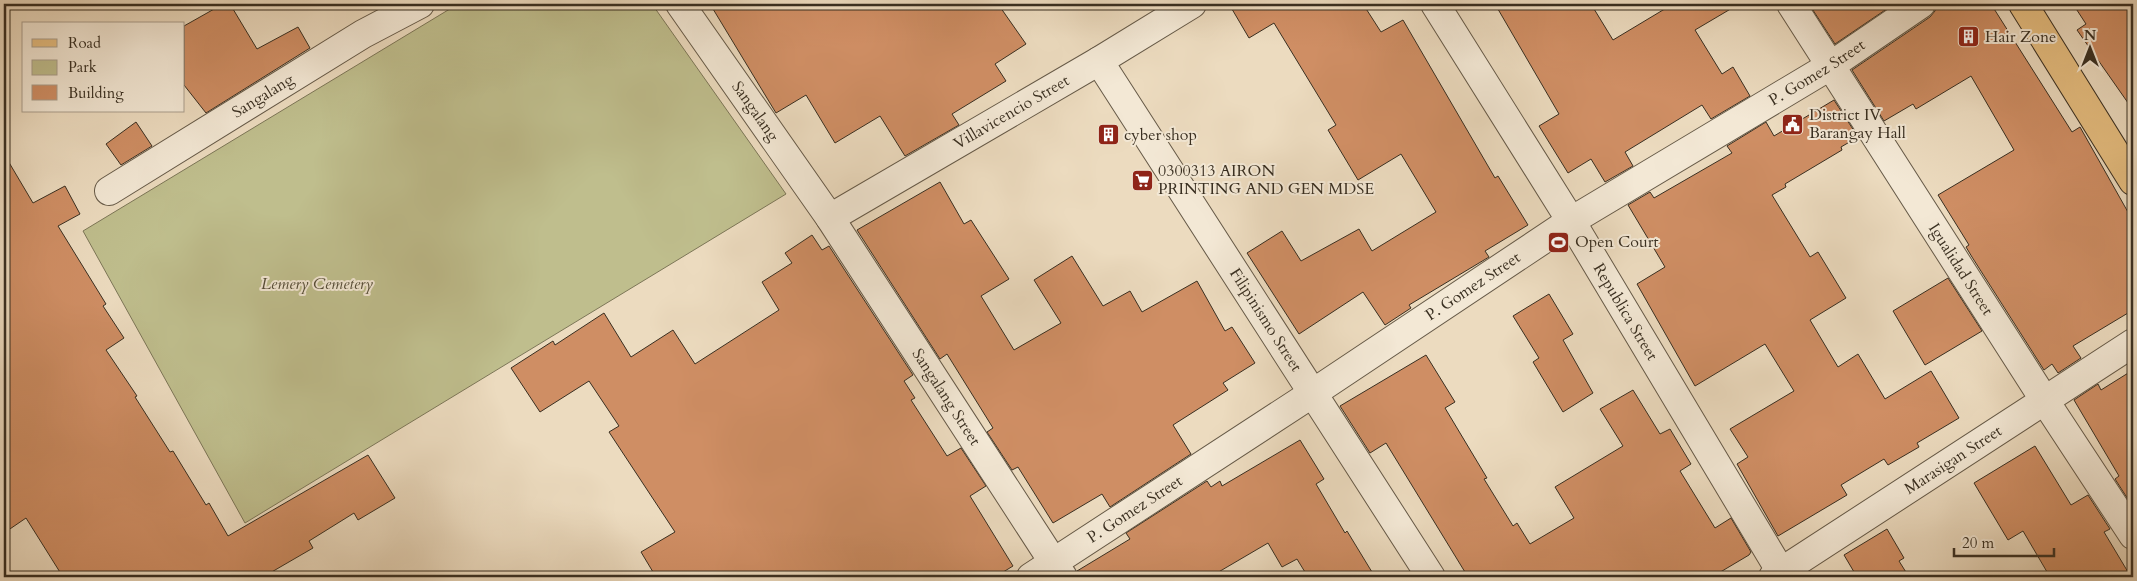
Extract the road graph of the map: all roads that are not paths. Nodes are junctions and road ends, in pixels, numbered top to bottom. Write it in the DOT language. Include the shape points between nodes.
graph roads {
  1 [pos="420,4"];
  2 [pos="680,4"];
  3 [pos="1192,4"];
  4 [pos="1435,4"];
  5 [pos="1790,4"];
  6 [pos="1921,4"];
  7 [pos="2023,4"];
  8 [pos="1099,61"];
  9 [pos="1830,66"];
  10 [pos="2133,181"];
  11 [pos="109,191"];
  12 [pos="830,218"];
  13 [pos="1571,221"];
  14 [pos="2133,343"];
  15 [pos="1313,394"];
  16 [pos="2045,401"];
  17 [pos="2133,535"];
  18 [pos="1059,570"];
  19 [pos="1777,574"];
  20 [pos="1031,577"];
  21 [pos="1431,577"];
  1 -- 11 [label="street, Sangalang" via="364,34"];
  2 -- 12 [label="street, Sangalang"];
  3 -- 8 [label="street, Villavicencio Street"];
  4 -- 13 [label="street, Republica Street"];
  5 -- 9 [label="street, Igualidad Street"];
  6 -- 9 [label="street, P. Gomez Street"];
  7 -- 10 [label="main road"];
  8 -- 12 [label="street, Villavicencio Street"];
  8 -- 15 [label="street, Filipinismo Street"];
  9 -- 13 [label="street, P. Gomez Street"];
  9 -- 16 [label="street, Igualidad Street"];
  12 -- 18 [label="street, Sangalang Street"];
  13 -- 15 [label="street, P. Gomez Street"];
  13 -- 19 [label="street, Republica Street"];
  14 -- 16 [label="street, Marasigan Street"];
  15 -- 18 [label="street, P. Gomez Street"];
  15 -- 21 [label="street, Filipinismo Street"];
  16 -- 17 [label="street, Igualidad Street"];
  16 -- 19 [label="street, Marasigan Street"];
  18 -- 20 [label="street, P. Gomez Street"];
}
